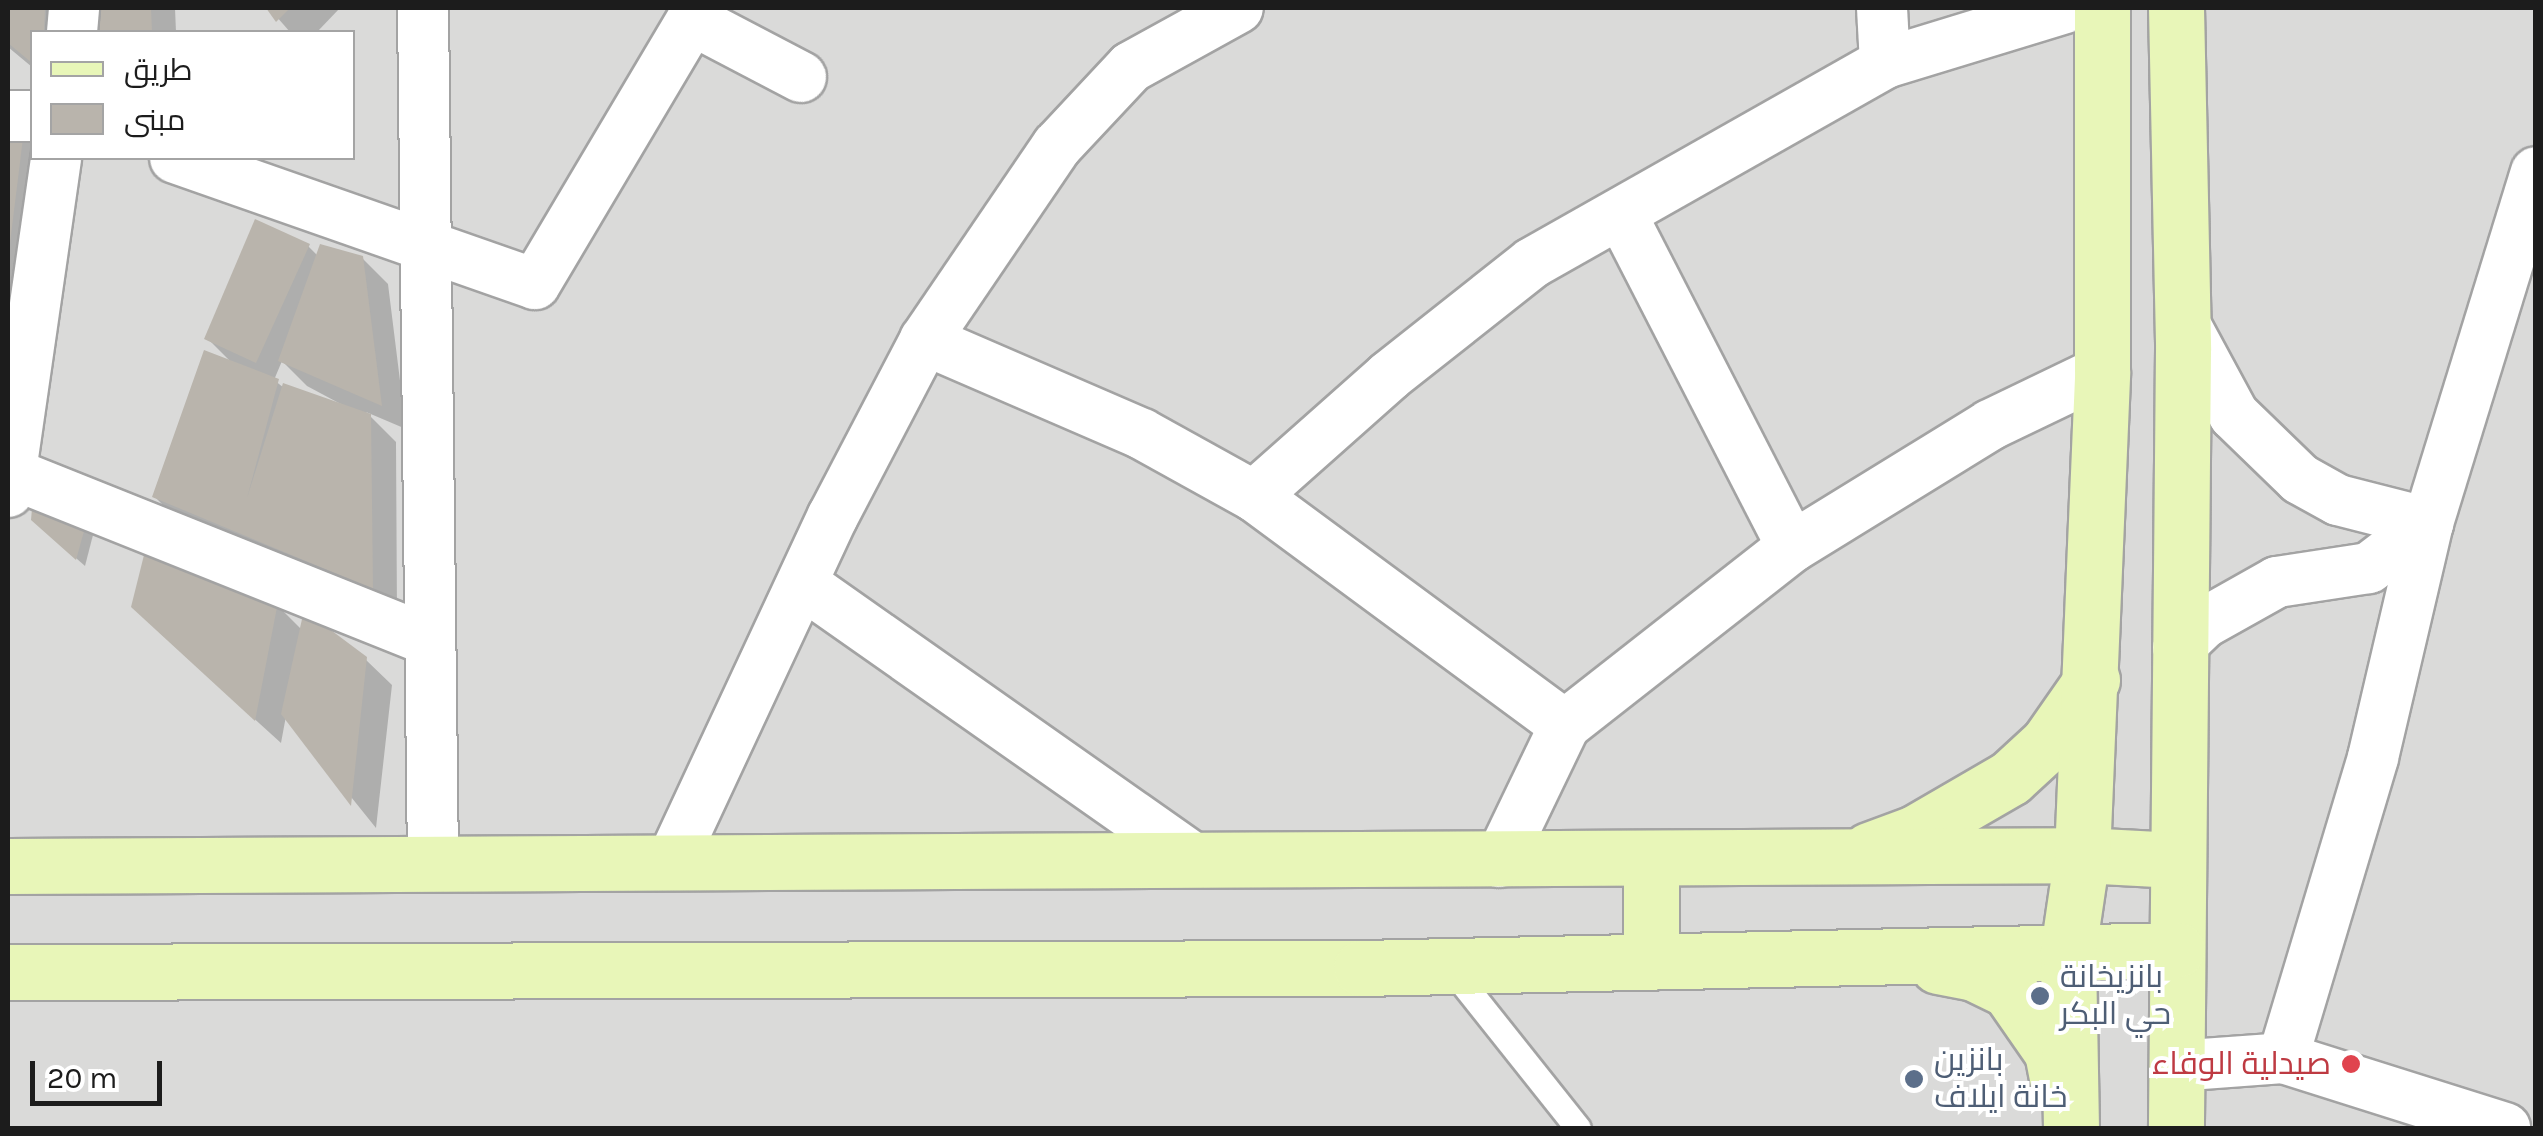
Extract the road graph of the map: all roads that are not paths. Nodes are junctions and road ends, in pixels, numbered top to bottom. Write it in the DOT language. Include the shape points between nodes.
graph roads {
  1 [pos="423,8"];
  2 [pos="1882,8"];
  3 [pos="2065,8"];
  4 [pos="2102,8"];
  5 [pos="2176,8"];
  6 [pos="1227,9"];
  7 [pos="696,14"];
  8 [pos="1885,63"];
  9 [pos="801,77"];
  10 [pos="56,160"];
  11 [pos="181,160"];
  12 [pos="2536,172"];
  13 [pos="1621,214"];
  14 [pos="2527,230"];
  15 [pos="423,246"];
  16 [pos="2182,319"];
  17 [pos="925,340"];
  18 [pos="2102,371"];
  19 [pos="9,479"];
  20 [pos="1254,496"];
  21 [pos="2428,524"];
  22 [pos="1792,547"];
  23 [pos="804,584"];
  24 [pos="429,640"];
  25 [pos="2178,648"];
  26 [pos="2092,680"];
  27 [pos="1565,725"];
  28 [pos="2082,856"];
  29 [pos="2176,860"];
  30 [pos="1838,861"];
  31 [pos="1198,862"];
  32 [pos="1498,862"];
  33 [pos="1651,862"];
  34 [pos="433,864"];
  35 [pos="671,864"];
  36 [pos="8,866"];
  37 [pos="2068,950"];
  38 [pos="2177,950"];
  39 [pos="1886,956"];
  40 [pos="1651,962"];
  41 [pos="1449,966"];
  42 [pos="8,972"];
  43 [pos="2283,1058"];
  44 [pos="2175,1066"];
  45 [pos="1578,1128"];
  46 [pos="2069,1128"];
  47 [pos="2176,1128"];
  48 [pos="2505,1128"];
  1 -- 15 [label="street"];
  2 -- 8 [label="street"];
  3 -- 8 [label="street"];
  4 -- 18 [label="main road"];
  5 -- 16 [label="main road"];
  6 -- 17 [label="street" via="1132,67 1057,146"];
  7 -- 9 [label="street"];
  7 -- 15 [label="street" via="534,284"];
  8 -- 13 [label="street"];
  10 -- 19 [label="street"];
  11 -- 15 [label="street"];
  12 -- 14 [label="street"];
  13 -- 20 [label="street" via="1532,264 1389,376"];
  13 -- 22 [label="street"];
  14 -- 21 [label="street"];
  15 -- 24 [label="street"];
  16 -- 21 [label="street" via="2234,414 2300,479 2338,500"];
  16 -- 25 [label="main road"];
  17 -- 20 [label="street" via="1142,434"];
  17 -- 23 [label="street"];
  18 -- 22 [label="street" via="1990,424"];
  18 -- 26 [label="main road"];
  19 -- 24 [label="street"];
  20 -- 27 [label="street"];
  21 -- 25 [label="street" via="2369,568 2277,582 2204,622"];
  21 -- 43 [label="street" via="2374,758"];
  22 -- 27 [label="street"];
  23 -- 31 [label="street"];
  23 -- 35 [label="street"];
  24 -- 34 [label="street"];
  25 -- 29 [label="main road"];
  26 -- 28 [label="main road"];
  26 -- 30 [label="main road" via="2048,743 2010,778 1915,833"];
  27 -- 32 [label="street"];
  28 -- 29 [label="main road"];
  28 -- 30 [label="main road"];
  28 -- 37 [label="main road"];
  29 -- 38 [label="main road"];
  30 -- 33 [label="main road"];
  31 -- 32 [label="main road"];
  31 -- 35 [label="main road"];
  32 -- 33 [label="main road"];
  33 -- 40 [label="main road"];
  34 -- 35 [label="main road"];
  34 -- 36 [label="main road"];
  37 -- 38 [label="main road"];
  37 -- 39 [label="main road"];
  37 -- 46 [label="main road"];
  38 -- 44 [label="main road"];
  39 -- 40 [label="main road"];
  39 -- 46 [label="main road" via="1974,972 2009,990 2052,1052"];
  40 -- 41 [label="main road"];
  41 -- 42 [label="main road"];
  41 -- 45 [label="lane"];
  43 -- 44 [label="street"];
  43 -- 48 [label="street"];
  44 -- 47 [label="main road"];
}
